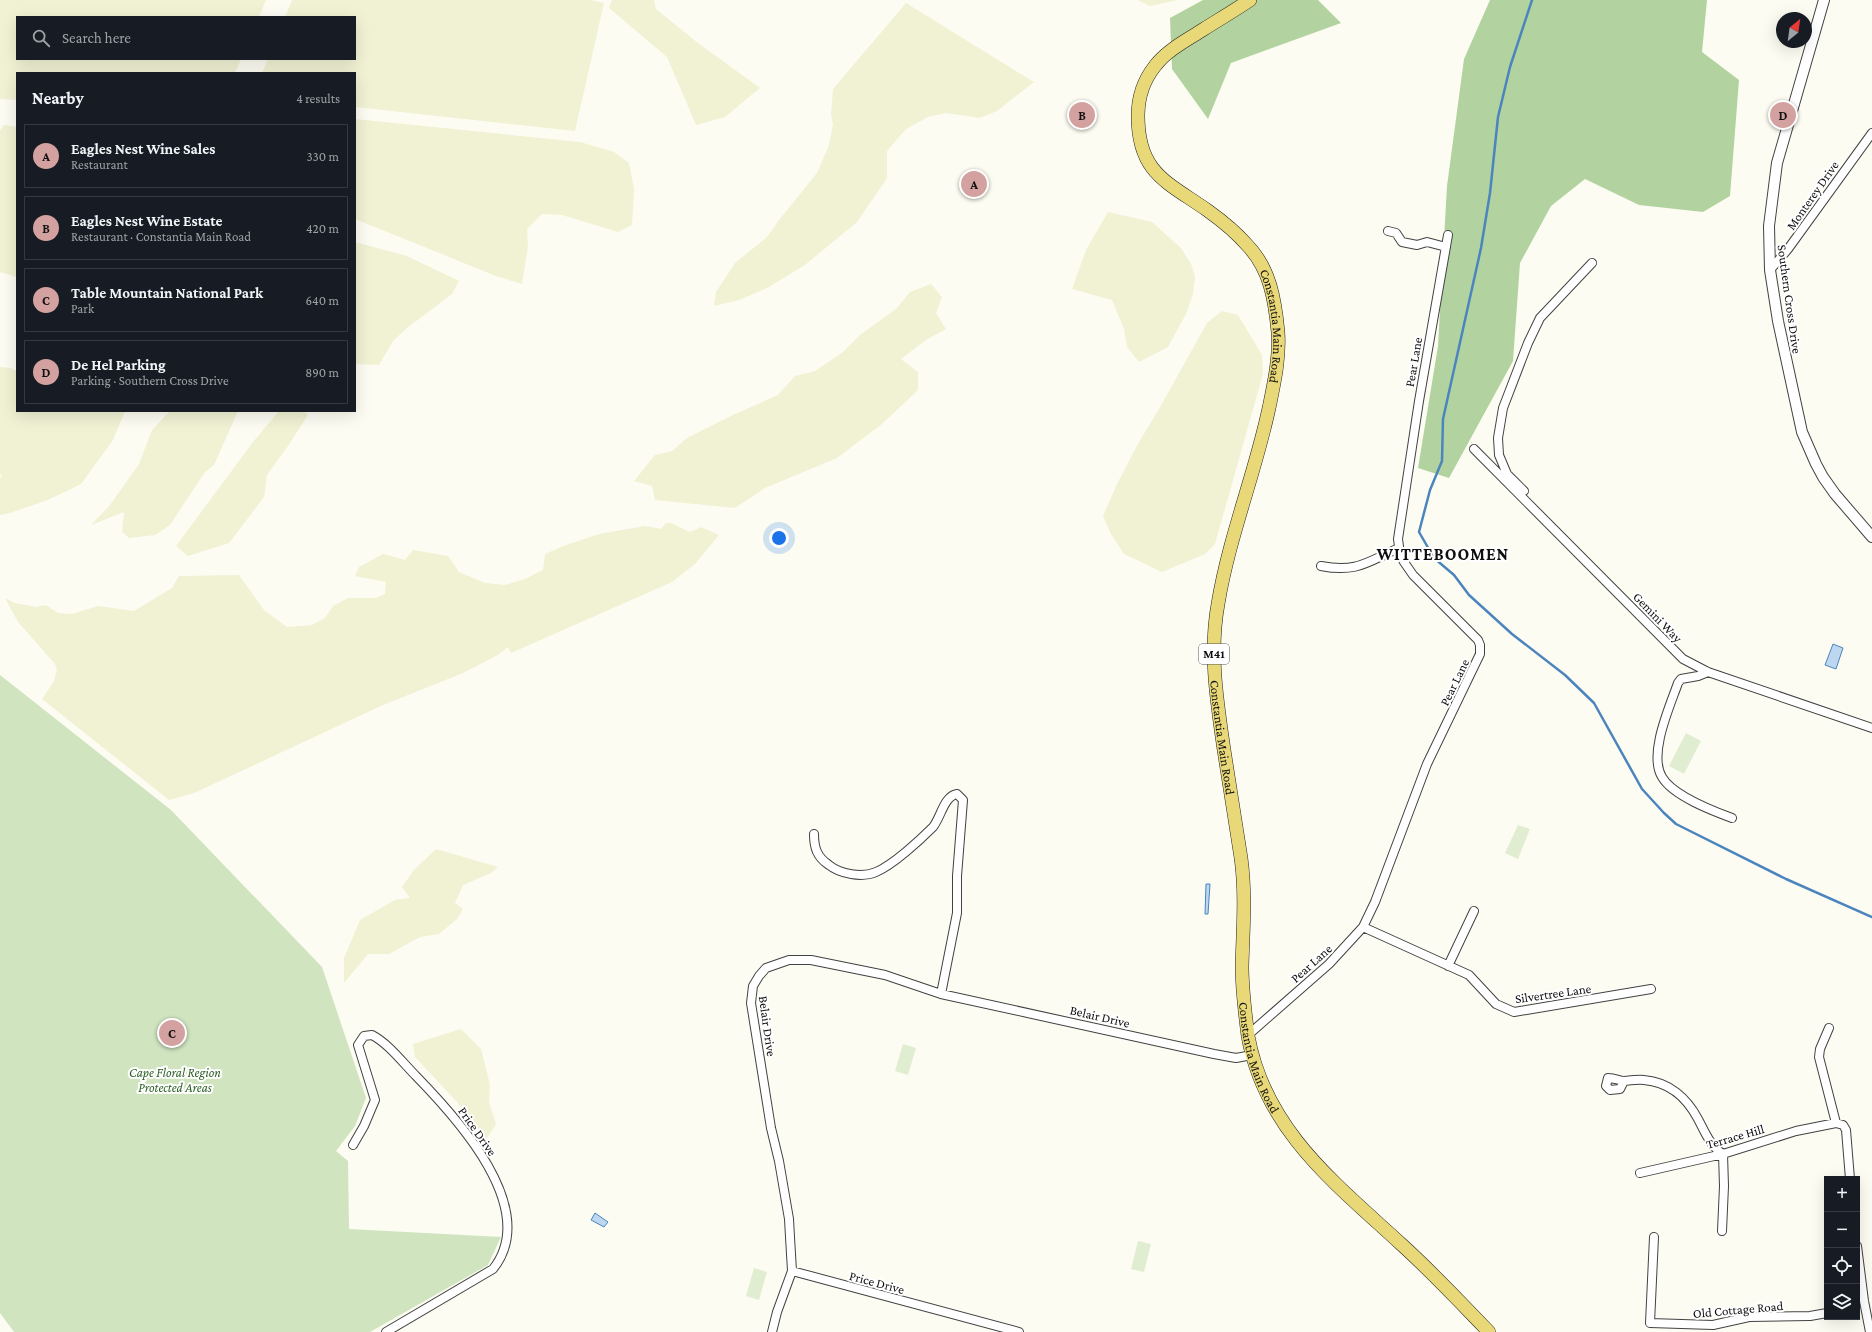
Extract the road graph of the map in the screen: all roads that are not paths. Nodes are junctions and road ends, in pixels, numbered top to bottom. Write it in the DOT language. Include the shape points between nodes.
graph roads {
  1 [pos="1250,0"];
  2 [pos="1824,0"];
  3 [pos="1872,133"];
  4 [pos="1388,231"];
  5 [pos="1448,235"];
  6 [pos="1446,247"];
  7 [pos="1592,263"];
  8 [pos="1770,270"];
  9 [pos="1474,449"];
  10 [pos="1872,537"];
  11 [pos="1399,548"];
  12 [pos="1576,551"];
  13 [pos="1321,566"];
  14 [pos="1708,672"];
  15 [pos="1872,728"];
  16 [pos="1732,818"];
  17 [pos="814,834"];
  18 [pos="1474,911"];
  19 [pos="1363,927"];
  20 [pos="1448,966"];
  21 [pos="1651,989"];
  22 [pos="941,994"];
  23 [pos="1829,1028"];
  24 [pos="1248,1035"];
  25 [pos="1252,1054"];
  26 [pos="1624,1081"];
  27 [pos="1836,1123"];
  28 [pos="353,1145"];
  29 [pos="1723,1154"];
  30 [pos="1640,1173"];
  31 [pos="1850,1176"];
  32 [pos="1722,1231"];
  33 [pos="1654,1237"];
  34 [pos="1857,1248"];
  35 [pos="792,1271"];
  36 [pos="1859,1284"];
  37 [pos="1860,1302"];
  38 [pos="1824,1314"];
  39 [pos="1714,1328"];
  40 [pos="386,1332"];
  41 [pos="772,1332"];
  42 [pos="1019,1332"];
  43 [pos="1489,1332"];
  44 [pos="1870,1332"];
  1 -- 24 [label="main road, Constantia Main Road / M41" via="1167,54 1155,65 1142,87 1138,105 1139,137 1149,164 1171,188 1214,216 1249,246 1264,267 1274,300 1278,337 1274,381 1265,425 1224,571 1214,634 1217,706 1244,887 1242,970"];
  2 -- 8 [label="street, Southern Cross Drive" via="1777,163 1769,226"];
  3 -- 8 [label="street, Monterey Drive"];
  4 -- 6 [label="street" via="1396,233 1401,242 1417,245 1426,242"];
  5 -- 6 [label="street, Pear Lane"];
  6 -- 11 [label="street, Pear Lane" via="1418,401 1400,521"];
  7 -- 12 [label="street" via="1540,318 1507,396 1498,438 1500,459 1507,474 1572,542"];
  8 -- 10 [label="street, Southern Cross Drive" via="1802,432 1823,477"];
  9 -- 12 [label="street, Gemini Way"];
  11 -- 13 [label="street" via="1353,568"];
  11 -- 19 [label="street, Pear Lane" via="1404,562 1413,574 1474,636 1479,642 1480,650 1476,665 1427,764 1375,902"];
  12 -- 14 [label="street, Gemini Way" via="1679,656"];
  14 -- 15 [label="street, Gemini Way"];
  14 -- 16 [label="street" via="1678,682 1662,729 1657,760 1662,779 1680,793 1701,807"];
  17 -- 22 [label="street" via="816,851 830,866 853,874 875,873 898,858 933,826 951,796 961,796 963,800 957,913"];
  18 -- 20 [label="street"];
  19 -- 20 [label="street, Silvertree Lane"];
  19 -- 24 [label="street, Pear Lane" via="1329,964"];
  20 -- 21 [label="street, Silvertree Lane" via="1469,975 1496,1004 1514,1012"];
  22 -- 25 [label="street, Belair Drive" via="1214,1054 1236,1058"];
  22 -- 35 [label="street, Belair Drive" via="878,973 810,960 777,963 762,971 755,981 751,1003 789,1219"];
  23 -- 27 [label="street" via="1819,1053"];
  24 -- 25 [label="main road, Constantia Main Road / M41"];
  25 -- 43 [label="main road, Constantia Main Road / M41" via="1264,1088 1281,1120 1310,1158"];
  26 -- 29 [label="street" via="1653,1081 1680,1095 1692,1108 1714,1148"];
  27 -- 29 [label="street, Terrace Hill" via="1796,1130"];
  27 -- 31 [label="street" via="1843,1125 1846,1130"];
  28 -- 40 [label="street, Price Drive" via="374,1100 358,1045 364,1036 372,1035 392,1052 462,1127 495,1179 504,1209 508,1237 503,1253 493,1269"];
  29 -- 30 [label="street, Terrace Hill"];
  29 -- 32 [label="street"];
  33 -- 39 [label="street, Old Cottage Road" via="1650,1323"];
  34 -- 36 [label="street"];
  35 -- 41 [label="street"];
  35 -- 42 [label="street, Price Drive"];
  37 -- 44 [label="street"];
  38 -- 39 [label="street, Old Cottage Road" via="1750,1317"];
}
